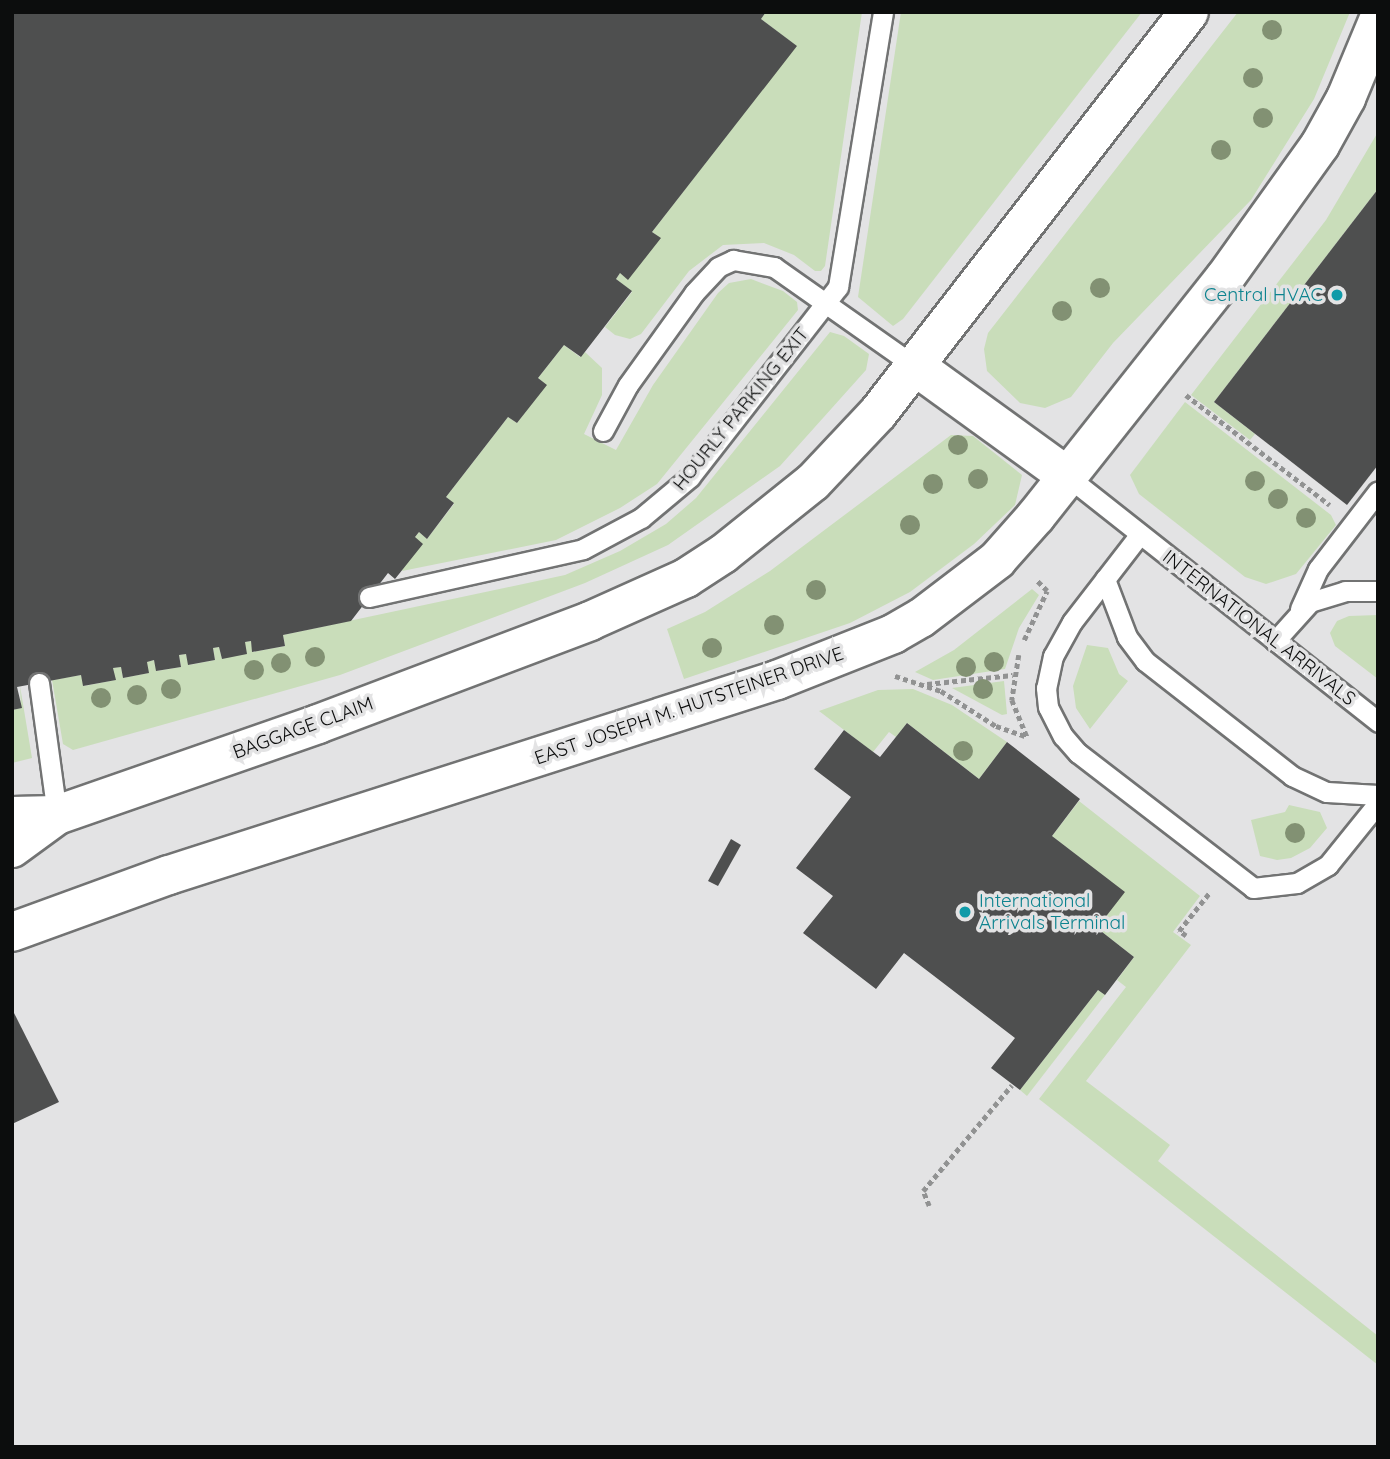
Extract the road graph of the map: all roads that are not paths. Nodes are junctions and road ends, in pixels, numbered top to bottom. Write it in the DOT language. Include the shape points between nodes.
graph roads {
  1 [pos="883,12"];
  2 [pos="1189,12"];
  3 [pos="1378,21"];
  4 [pos="828,302"];
  5 [pos="915,366"];
  6 [pos="603,431"];
  7 [pos="1067,476"];
  8 [pos="1378,491"];
  9 [pos="1140,534"];
  10 [pos="1105,579"];
  11 [pos="1378,591"];
  12 [pos="369,597"];
  13 [pos="1300,609"];
  14 [pos="1275,641"];
  15 [pos="39,683"];
  16 [pos="1378,722"];
  17 [pos="1378,795"];
  18 [pos="1378,803"];
  19 [pos="57,815"];
  20 [pos="12,816"];
  21 [pos="12,848"];
  22 [pos="12,932"];
  1 -- 4 [label="lane, HOURLY PARKING EXIT" via="844,268"];
  2 -- 5 [label="street, BAGGAGE CLAIM"];
  3 -- 7 [label="street, EAST JOSEPH M. HUTSTEINER DRIVE" via="1346,98 1286,196"];
  4 -- 5 [label="lane"];
  4 -- 6 [label="lane" via="764,263 733,260 718,267 628,385"];
  4 -- 12 [label="lane, HOURLY PARKING EXIT" via="690,477 640,518 563,556"];
  5 -- 7 [label="street"];
  5 -- 19 [label="street, BAGGAGE CLAIM" via="842,453 755,531 686,578 590,621 318,724"];
  7 -- 9 [label="lane, INTERNATIONAL ARRIVALS"];
  7 -- 22 [label="street, EAST JOSEPH M. HUTSTEINER DRIVE" via="997,560 893,634 777,680 182,871"];
  8 -- 13 [label="lane" via="1318,569"];
  9 -- 10 [label="lane"];
  9 -- 14 [label="lane, INTERNATIONAL ARRIVALS"];
  10 -- 17 [label="lane" via="1127,637 1145,661 1292,776 1327,792"];
  10 -- 18 [label="lane" via="1061,640 1046,688 1054,723 1078,753 1254,888 1297,883 1322,869"];
  11 -- 13 [label="lane" via="1333,593"];
  13 -- 14 [label="lane"];
  14 -- 16 [label="lane, INTERNATIONAL ARRIVALS"];
  15 -- 19 [label="lane"];
  19 -- 20 [label="street, BAGGAGE CLAIM"];
  19 -- 21 [label="street"];
}
